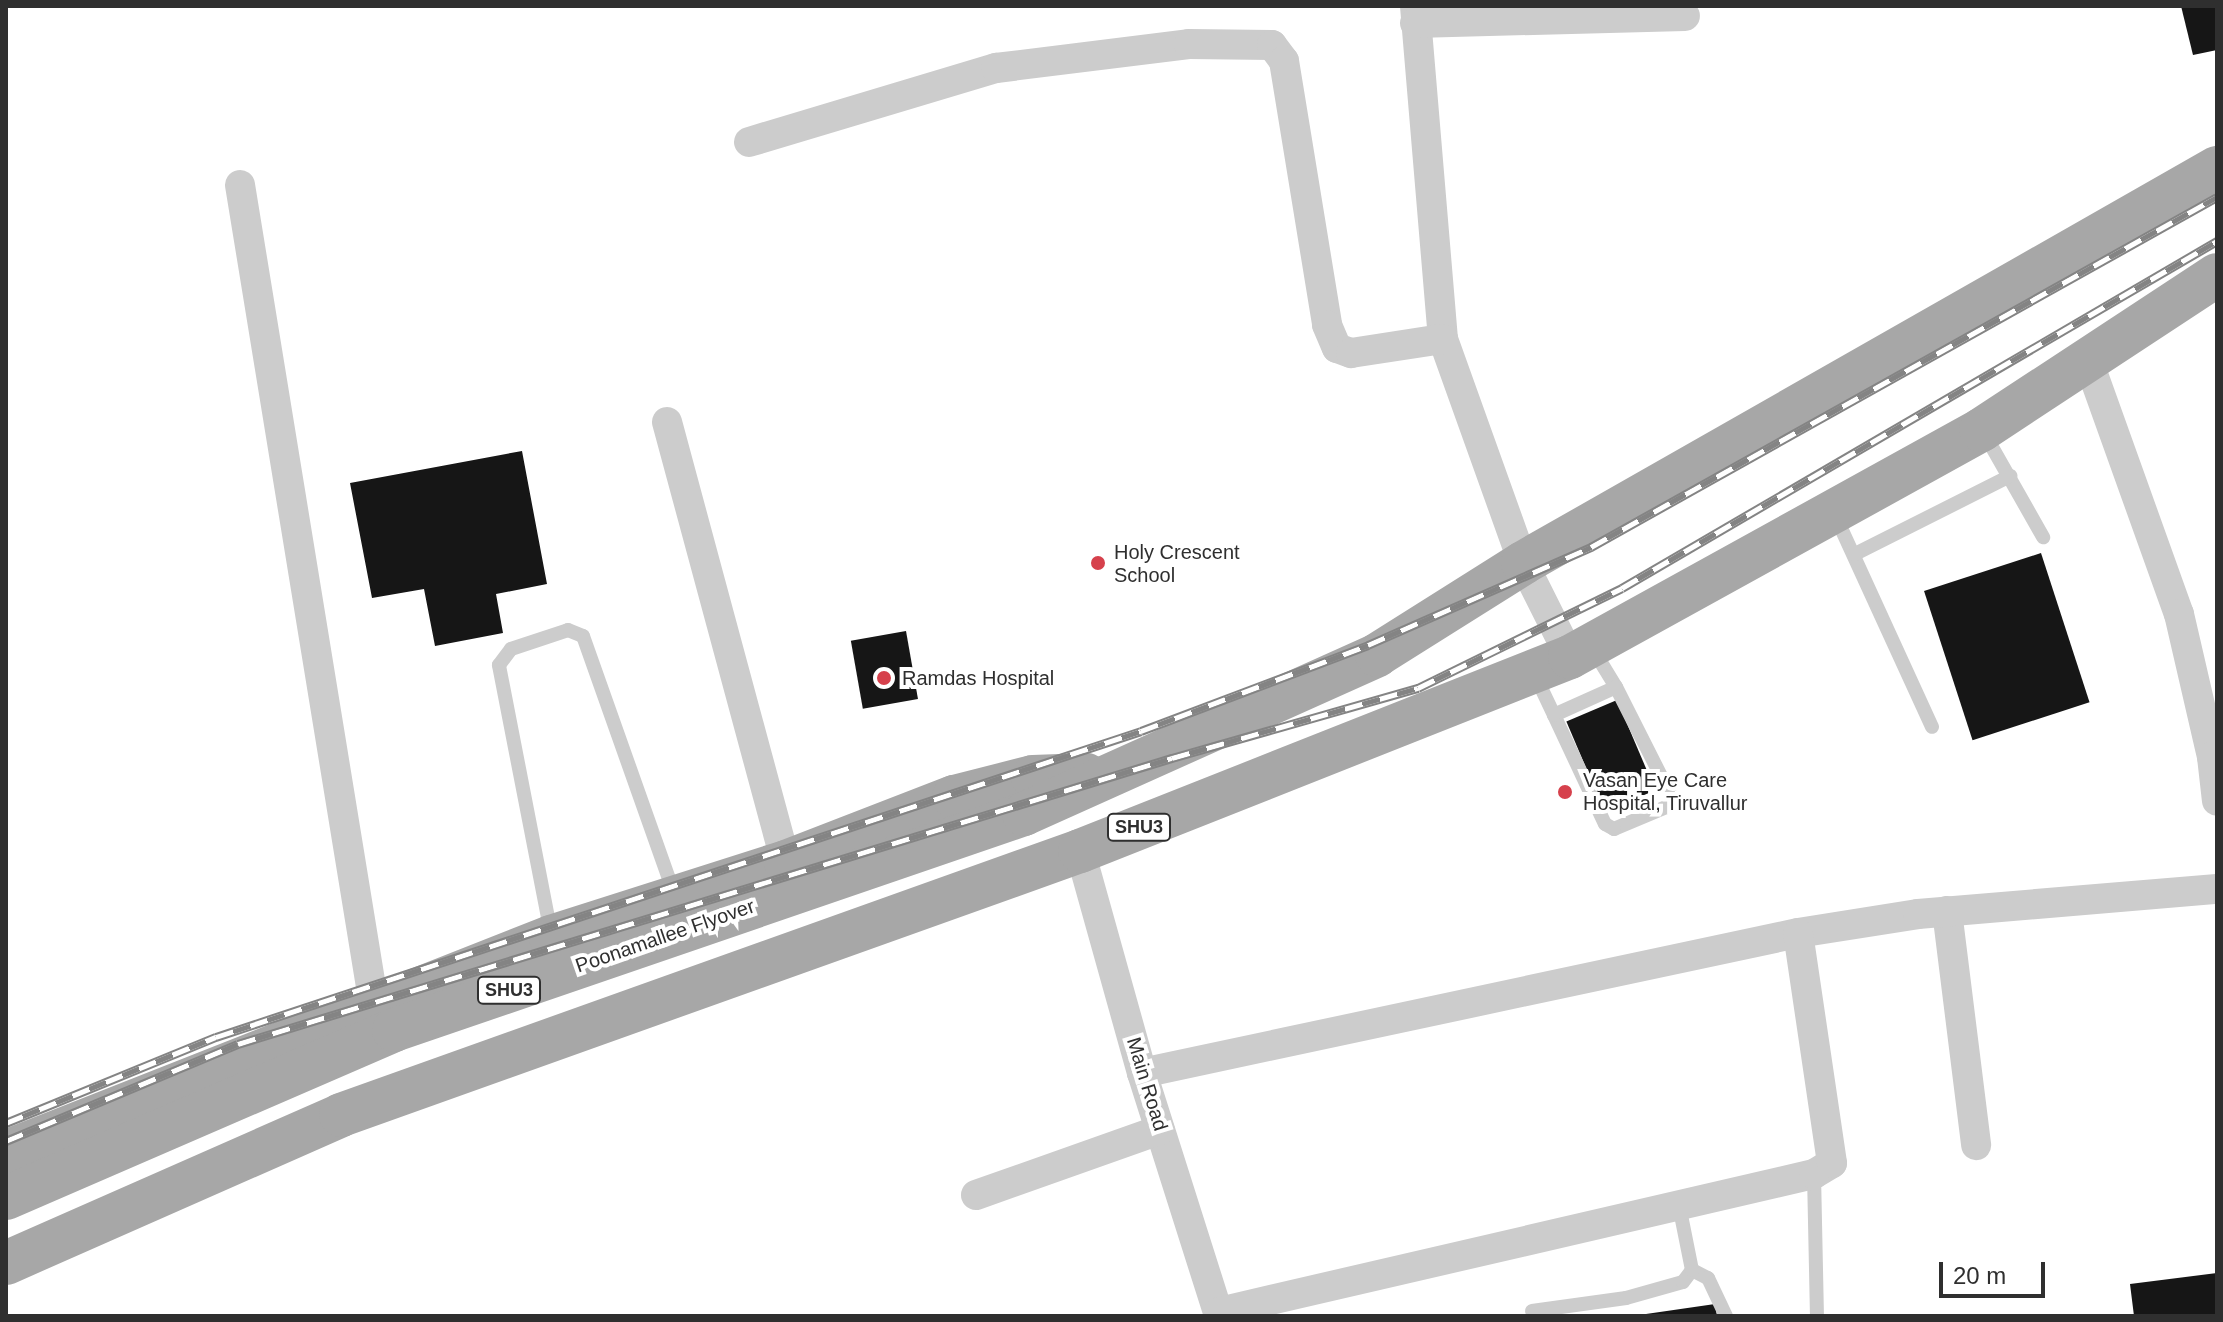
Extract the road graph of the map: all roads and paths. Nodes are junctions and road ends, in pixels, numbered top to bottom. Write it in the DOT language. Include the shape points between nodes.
graph roads {
  1 [pos="1415,15"];
  2 [pos="1685,16"];
  3 [pos="749,142"];
  4 [pos="2217,168"];
  5 [pos="240,185"];
  6 [pos="2217,275"];
  7 [pos="1443,339"];
  8 [pos="2089,363"];
  9 [pos="667,422"];
  10 [pos="1981,430"];
  11 [pos="2010,476"];
  12 [pos="1833,511"];
  13 [pos="2043,537"];
  14 [pos="1855,554"];
  15 [pos="1523,563"];
  16 [pos="1565,658"];
  17 [pos="1616,687"];
  18 [pos="1554,715"];
  19 [pos="1932,727"];
  20 [pos="2215,756"];
  21 [pos="1105,775"];
  22 [pos="2217,801"];
  23 [pos="1080,851"];
  24 [pos="786,862"];
  25 [pos="2217,889"];
  26 [pos="675,895"];
  27 [pos="1947,911"];
  28 [pos="1798,933"];
  29 [pos="551,937"];
  30 [pos="374,1005"];
  31 [pos="1142,1073"];
  32 [pos="1160,1130"];
  33 [pos="1976,1145"];
  34 [pos="6,1152"];
  35 [pos="1814,1174"];
  36 [pos="976,1195"];
  37 [pos="6,1198"];
  38 [pos="1679,1205"];
  39 [pos="6,1263"];
  40 [pos="1692,1270"];
  41 [pos="1532,1311"];
  42 [pos="1219,1314"];
  43 [pos="1726,1316"];
  44 [pos="1817,1316"];
  1 -- 2 [label="street"];
  1 -- 7 [label="street"];
  3 -- 7 [label="street" via="996,68 1189,44 1272,45 1284,61 1327,325 1337,348 1351,353"];
  4 -- 15 [label="main road, SHU3"];
  5 -- 30 [label="street"];
  6 -- 8 [label="main road, SHU3"];
  7 -- 15 [label="street"];
  8 -- 10 [label="main road, SHU3"];
  8 -- 20 [label="street" via="2179,614"];
  9 -- 24 [label="street"];
  10 -- 11 [label="lane"];
  10 -- 12 [label="main road, SHU3"];
  11 -- 13 [label="lane"];
  11 -- 14 [label="lane"];
  12 -- 14 [label="lane"];
  12 -- 16 [label="main road, SHU3"];
  14 -- 19 [label="lane"];
  15 -- 16 [label="street"];
  15 -- 21 [label="main road, SHU3" via="1377,655"];
  16 -- 17 [label="lane"];
  16 -- 18 [label="lane"];
  16 -- 23 [label="main road, SHU3"];
  17 -- 18 [label="lane"];
  17 -- 18 [label="lane" via="1669,791 1671,805 1609,829"];
  20 -- 22 [label="street"];
  21 -- 24 [label="main road" via="1033,777 954,797"];
  21 -- 37 [label="main road, Poonamallee Flyover / SHU3" via="1024,814 409,1025"];
  23 -- 31 [label="street, Main Road"];
  23 -- 39 [label="main road, SHU3" via="341,1115"];
  24 -- 26 [label="main road"];
  25 -- 27 [label="street"];
  26 -- 29 [label="main road"];
  26 -- 29 [label="lane" via="583,636 568,630 511,649 499,665"];
  27 -- 28 [label="street"];
  27 -- 33 [label="street"];
  28 -- 31 [label="street"];
  28 -- 35 [label="street" via="1832,1163"];
  29 -- 30 [label="main road"];
  30 -- 34 [label="main road"];
  31 -- 32 [label="street, Main Road"];
  32 -- 36 [label="street"];
  32 -- 42 [label="street, Main Road"];
  35 -- 38 [label="street"];
  35 -- 44 [label="lane"];
  38 -- 40 [label="lane"];
  38 -- 42 [label="street"];
  40 -- 41 [label="lane" via="1683,1282 1626,1298"];
  40 -- 43 [label="lane" via="1708,1278"];
}
